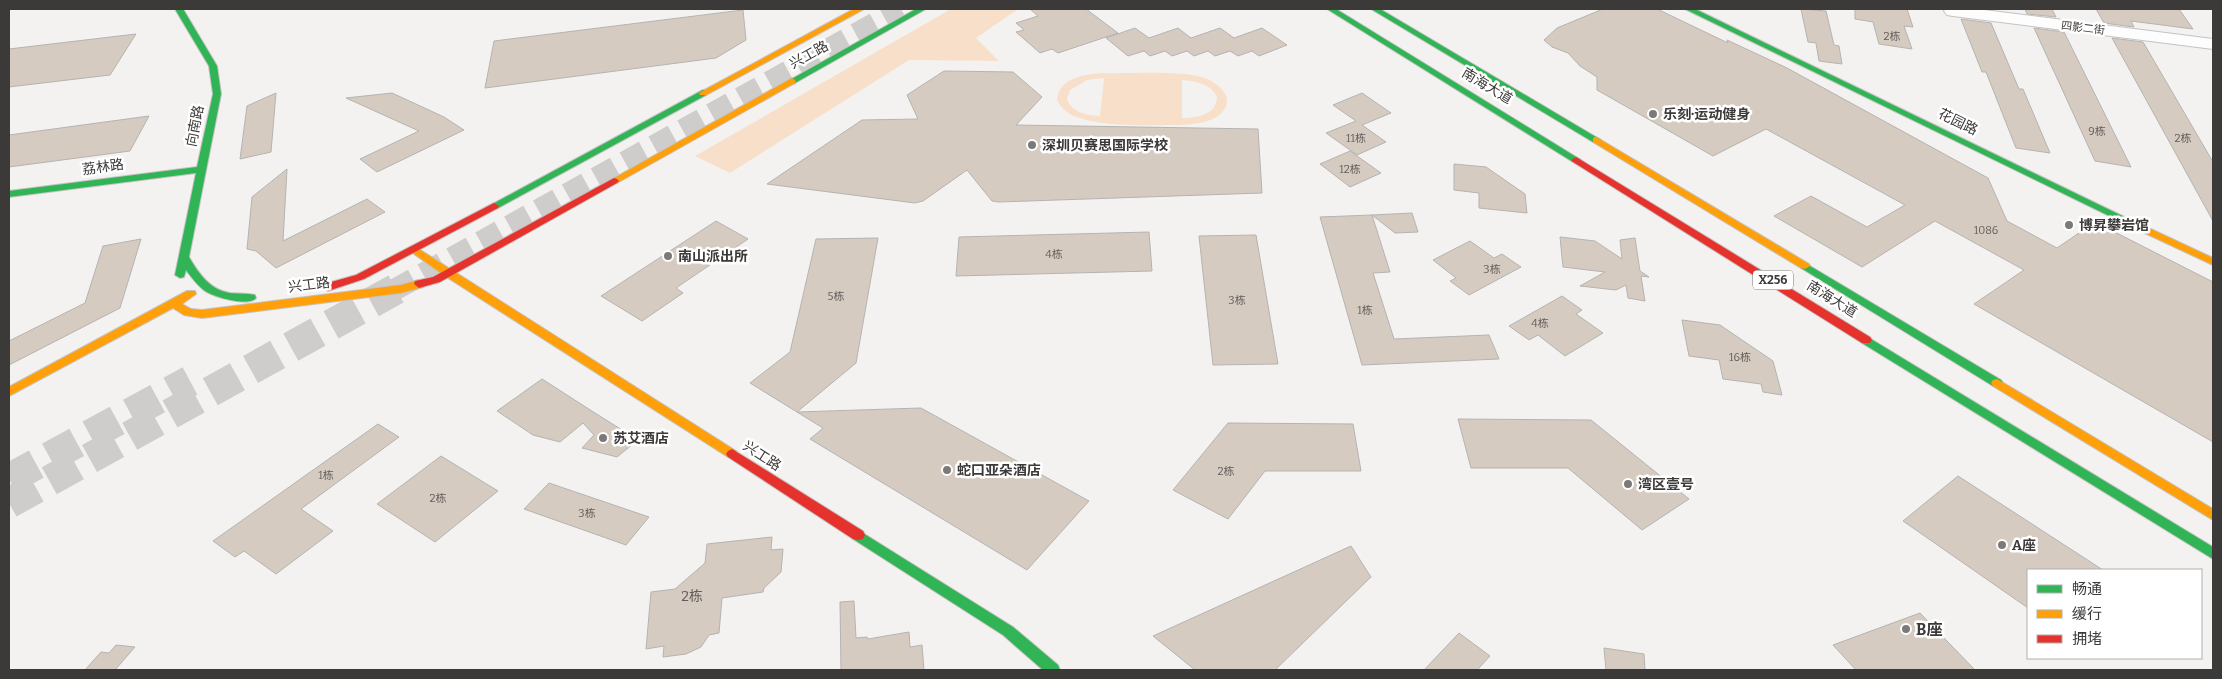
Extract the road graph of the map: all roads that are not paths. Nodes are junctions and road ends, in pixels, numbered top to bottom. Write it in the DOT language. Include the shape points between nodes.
graph roads {
  1 [pos="179,9"];
  2 [pos="860,9"];
  3 [pos="922,9"];
  4 [pos="1331,9"];
  5 [pos="1375,9"];
  6 [pos="1689,9"];
  7 [pos="1953,11"];
  8 [pos="2213,44"];
  9 [pos="202,169"];
  10 [pos="9,194"];
  11 [pos="414,249"];
  12 [pos="184,258"];
  13 [pos="2213,262"];
  14 [pos="449,274"];
  15 [pos="203,288"];
  16 [pos="174,304"];
  17 [pos="9,392"];
  18 [pos="2213,515"];
  19 [pos="2213,554"];
  20 [pos="1053,670"];
  1 -- 9 [label="street, 向南路" via="216,74 217,94"];
  2 -- 11 [label="street, 兴工路"];
  3 -- 14 [label="street, 兴工路"];
  4 -- 19 [label="street, 南海大道 / X256"];
  5 -- 18 [label="street, 南海大道 / X256" via="1677,188"];
  6 -- 13 [label="street, 花园路"];
  7 -- 8 [label="street, 四影二街"];
  9 -- 10 [label="street, 荔林路"];
  9 -- 12 [label="street, 向南路"];
  11 -- 14 [label="street, 兴工路"];
  11 -- 15 [label="street, 兴工路" via="360,276 308,292 243,298 218,295"];
  12 -- 15 [label="street" via="191,275"];
  12 -- 16 [label="street, 向南路"];
  14 -- 16 [label="street, 兴工路" via="401,289 202,314 188,312"];
  14 -- 20 [label="street, 兴工路" via="1008,631"];
  15 -- 16 [label="street"];
  16 -- 17 [label="street"];
}
